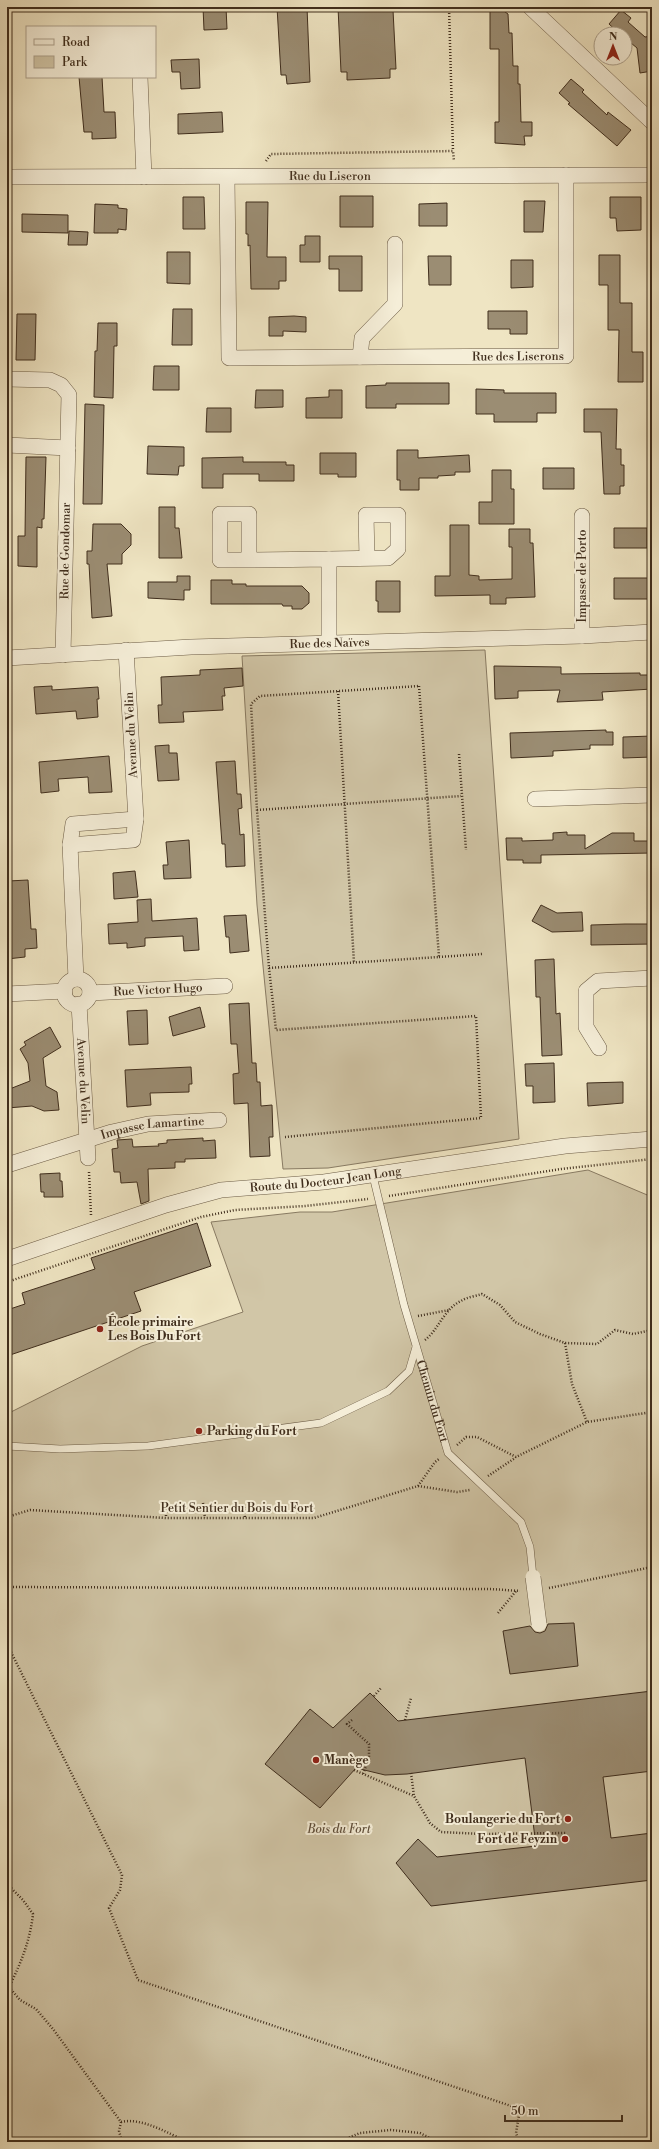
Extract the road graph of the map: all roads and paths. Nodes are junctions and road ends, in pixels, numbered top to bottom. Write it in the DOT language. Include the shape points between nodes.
graph roads {
  1 [pos="449,7"];
  2 [pos="530,7"];
  3 [pos="140,78"];
  4 [pos="652,122"];
  5 [pos="453,151"];
  6 [pos="652,175"];
  7 [pos="258,176"];
  8 [pos="454,176"];
  9 [pos="566,176"];
  10 [pos="7,177"];
  11 [pos="144,177"];
  12 [pos="227,177"];
  13 [pos="395,244"];
  14 [pos="360,357"];
  15 [pos="7,379"];
  16 [pos="7,445"];
  17 [pos="68,448"];
  18 [pos="582,516"];
  19 [pos="367,558"];
  20 [pos="329,559"];
  21 [pos="249,560"];
  22 [pos="652,632"];
  23 [pos="582,636"];
  24 [pos="329,643"];
  25 [pos="126,650"];
  26 [pos="63,655"];
  27 [pos="7,658"];
  28 [pos="338,691"];
  29 [pos="459,754"];
  30 [pos="652,794"];
  31 [pos="461,796"];
  32 [pos="428,799"];
  33 [pos="535,799"];
  34 [pos="345,804"];
  35 [pos="257,810"];
  36 [pos="136,819"];
  37 [pos="70,845"];
  38 [pos="466,850"];
  39 [pos="482,954"];
  40 [pos="439,957"];
  41 [pos="354,963"];
  42 [pos="269,968"];
  43 [pos="652,978"];
  44 [pos="76,979"];
  45 [pos="226,986"];
  46 [pos="65,991"];
  47 [pos="90,993"];
  48 [pos="7,994"];
  49 [pos="79,1004"];
  50 [pos="599,1048"];
  51 [pos="219,1120"];
  52 [pos="285,1137"];
  53 [pos="652,1139"];
  54 [pos="87,1140"];
  55 [pos="88,1158"];
  56 [pos="652,1159"];
  57 [pos="7,1165"];
  58 [pos="373,1176"];
  59 [pos="378,1198"];
  60 [pos="94,1229"];
  61 [pos="101,1250"];
  62 [pos="7,1259"];
  63 [pos="7,1282"];
  64 [pos="449,1310"];
  65 [pos="408,1318"];
  66 [pos="652,1330"];
  67 [pos="565,1342"];
  68 [pos="416,1347"];
  69 [pos="652,1412"];
  70 [pos="587,1422"];
  71 [pos="7,1446"];
  72 [pos="448,1453"];
  73 [pos="516,1457"];
  74 [pos="493,1471"];
  75 [pos="418,1486"];
  76 [pos="471,1489"];
  77 [pos="203,1503"];
  78 [pos="166,1506"];
  79 [pos="244,1507"];
  80 [pos="7,1517"];
  81 [pos="166,1518"];
  82 [pos="205,1518"];
  83 [pos="245,1518"];
  84 [pos="652,1567"];
  85 [pos="533,1577"];
  86 [pos="7,1587"];
  87 [pos="546,1589"];
  88 [pos="524,1590"];
  89 [pos="516,1591"];
  90 [pos="498,1613"];
  91 [pos="539,1624"];
  92 [pos="7,1644"];
  93 [pos="381,1688"];
  94 [pos="374,1696"];
  95 [pos="411,1698"];
  96 [pos="352,1720"];
  97 [pos="405,1720"];
  98 [pos="354,1770"];
  99 [pos="411,1773"];
  100 [pos="363,1774"];
  101 [pos="414,1796"];
  102 [pos="566,1833"];
  103 [pos="7,1884"];
  104 [pos="121,2122"];
  105 [pos="122,2142"];
  106 [pos="188,2142"];
  107 [pos="338,2142"];
  108 [pos="438,2142"];
  109 [pos="519,2142"];
  1 -- 5 [label="path"];
  2 -- 4 [label="street"];
  3 -- 11 [label="street"];
  5 -- 7 [label="path" via="271,154 258,169"];
  5 -- 8 [label="path"];
  6 -- 9 [label="street, Rue du Liseron"];
  7 -- 8 [label="street, Rue du Liseron"];
  7 -- 12 [label="street, Rue du Liseron"];
  8 -- 9 [label="street, Rue du Liseron"];
  9 -- 14 [label="street, Rue des Liserons" via="566,356"];
  10 -- 11 [label="street, Rue du Liseron"];
  11 -- 12 [label="street, Rue du Liseron"];
  12 -- 14 [label="street, Rue des Liserons" via="229,358"];
  13 -- 14 [label="street" via="395,304 362,338"];
  15 -- 17 [label="street, Rue de Gondomar" via="50,380 61,385 69,395"];
  16 -- 17 [label="street"];
  17 -- 26 [label="street, Rue de Gondomar"];
  18 -- 23 [label="street, Impasse de Porto"];
  19 -- 20 [label="street"];
  20 -- 21 [label="street"];
  20 -- 24 [label="street"];
  22 -- 23 [label="street, Rue des Naïves"];
  23 -- 24 [label="street, Rue des Naïves"];
  24 -- 25 [label="street, Rue des Naïves"];
  25 -- 26 [label="street, Rue des Naïves"];
  25 -- 36 [label="street, Avenue du Velin"];
  26 -- 27 [label="street, Rue des Naïves"];
  28 -- 32 [label="path" via="419,686"];
  28 -- 34 [label="path"];
  28 -- 35 [label="path" via="260,696 251,704"];
  29 -- 31 [label="path"];
  30 -- 33 [label="street"];
  31 -- 32 [label="path"];
  31 -- 38 [label="path"];
  32 -- 34 [label="path"];
  32 -- 40 [label="path"];
  34 -- 35 [label="path"];
  34 -- 41 [label="path"];
  35 -- 42 [label="path"];
  36 -- 37 [label="street" via="73,824"];
  36 -- 37 [label="street, Avenue du Velin" via="133,840"];
  37 -- 44 [label="street"];
  39 -- 40 [label="path"];
  40 -- 41 [label="path"];
  41 -- 42 [label="path"];
  42 -- 52 [label="path" via="276,1030 476,1016 481,1118"];
  43 -- 50 [label="street" via="598,981 586,991 586,1027"];
  44 -- 46 [label="street" via="67,984"];
  44 -- 47 [label="street" via="86,982"];
  45 -- 47 [label="street, Rue Victor Hugo"];
  46 -- 48 [label="street"];
  46 -- 49 [label="street" via="70,1002"];
  47 -- 49 [label="street" via="86,1001"];
  49 -- 54 [label="street, Avenue du Velin"];
  51 -- 54 [label="street, Impasse Lamartine" via="148,1124"];
  53 -- 58 [label="street, Route du Docteur Jean Long" via="573,1146"];
  54 -- 55 [label="street, Avenue du Velin"];
  54 -- 57 [label="street, Impasse Lamartine"];
  55 -- 60 [label="path" via="91,1219"];
  56 -- 59 [label="path" via="561,1169"];
  58 -- 59 [label="lane, Chemin du Fort"];
  58 -- 60 [label="street, Route du Docteur Jean Long" via="221,1190 166,1204"];
  59 -- 61 [label="path" via="235,1210 177,1224"];
  59 -- 65 [label="lane, Chemin du Fort"];
  60 -- 61 [label="path"];
  60 -- 62 [label="street, Route du Docteur Jean Long"];
  61 -- 63 [label="path"];
  64 -- 65 [label="path"];
  64 -- 67 [label="path" via="461,1301 482,1294 500,1305 515,1322"];
  64 -- 68 [label="path" via="433,1334"];
  65 -- 68 [label="lane, Chemin du Fort"];
  66 -- 67 [label="path" via="633,1334 615,1330 597,1344"];
  67 -- 70 [label="path" via="572,1384"];
  68 -- 71 [label="lane" via="409,1371 388,1392 321,1423 148,1446 60,1449"];
  68 -- 72 [label="lane, Chemin du Fort"];
  69 -- 70 [label="path"];
  70 -- 73 [label="path"];
  72 -- 73 [label="path" via="466,1437 477,1437"];
  72 -- 75 [label="path" via="435,1462"];
  72 -- 85 [label="lane, Chemin du Fort" via="521,1522 530,1548"];
  73 -- 74 [label="path"];
  75 -- 76 [label="path" via="457,1492"];
  75 -- 83 [label="path, Petit Sentier du Bois du Fort" via="314,1518"];
  77 -- 82 [label="path"];
  78 -- 81 [label="path"];
  79 -- 83 [label="path"];
  80 -- 81 [label="path, Petit Sentier du Bois du Fort" via="30,1510"];
  81 -- 82 [label="path, Petit Sentier du Bois du Fort"];
  82 -- 83 [label="path, Petit Sentier du Bois du Fort"];
  84 -- 87 [label="path"];
  85 -- 91 [label="street, Chemin du Fort, bridge"];
  86 -- 89 [label="path"];
  88 -- 89 [label="path"];
  89 -- 90 [label="path"];
  92 -- 109 [label="path" via="122,1874 120,1890 109,1908 138,1980 520,2109 516,2133"];
  93 -- 94 [label="path"];
  95 -- 97 [label="path"];
  96 -- 100 [label="path" via="347,1724 369,1744 369,1759"];
  98 -- 100 [label="path"];
  99 -- 101 [label="path"];
  100 -- 101 [label="path"];
  101 -- 102 [label="path" via="430,1824 441,1832"];
  103 -- 104 [label="path" via="33,1914 26,1950 9,1987 20,2000 36,2009 53,2029"];
  104 -- 105 [label="path" via="119,2131"];
  104 -- 106 [label="path" via="129,2120 143,2124"];
  107 -- 108 [label="path" via="360,2133 391,2130 420,2133"];
}
